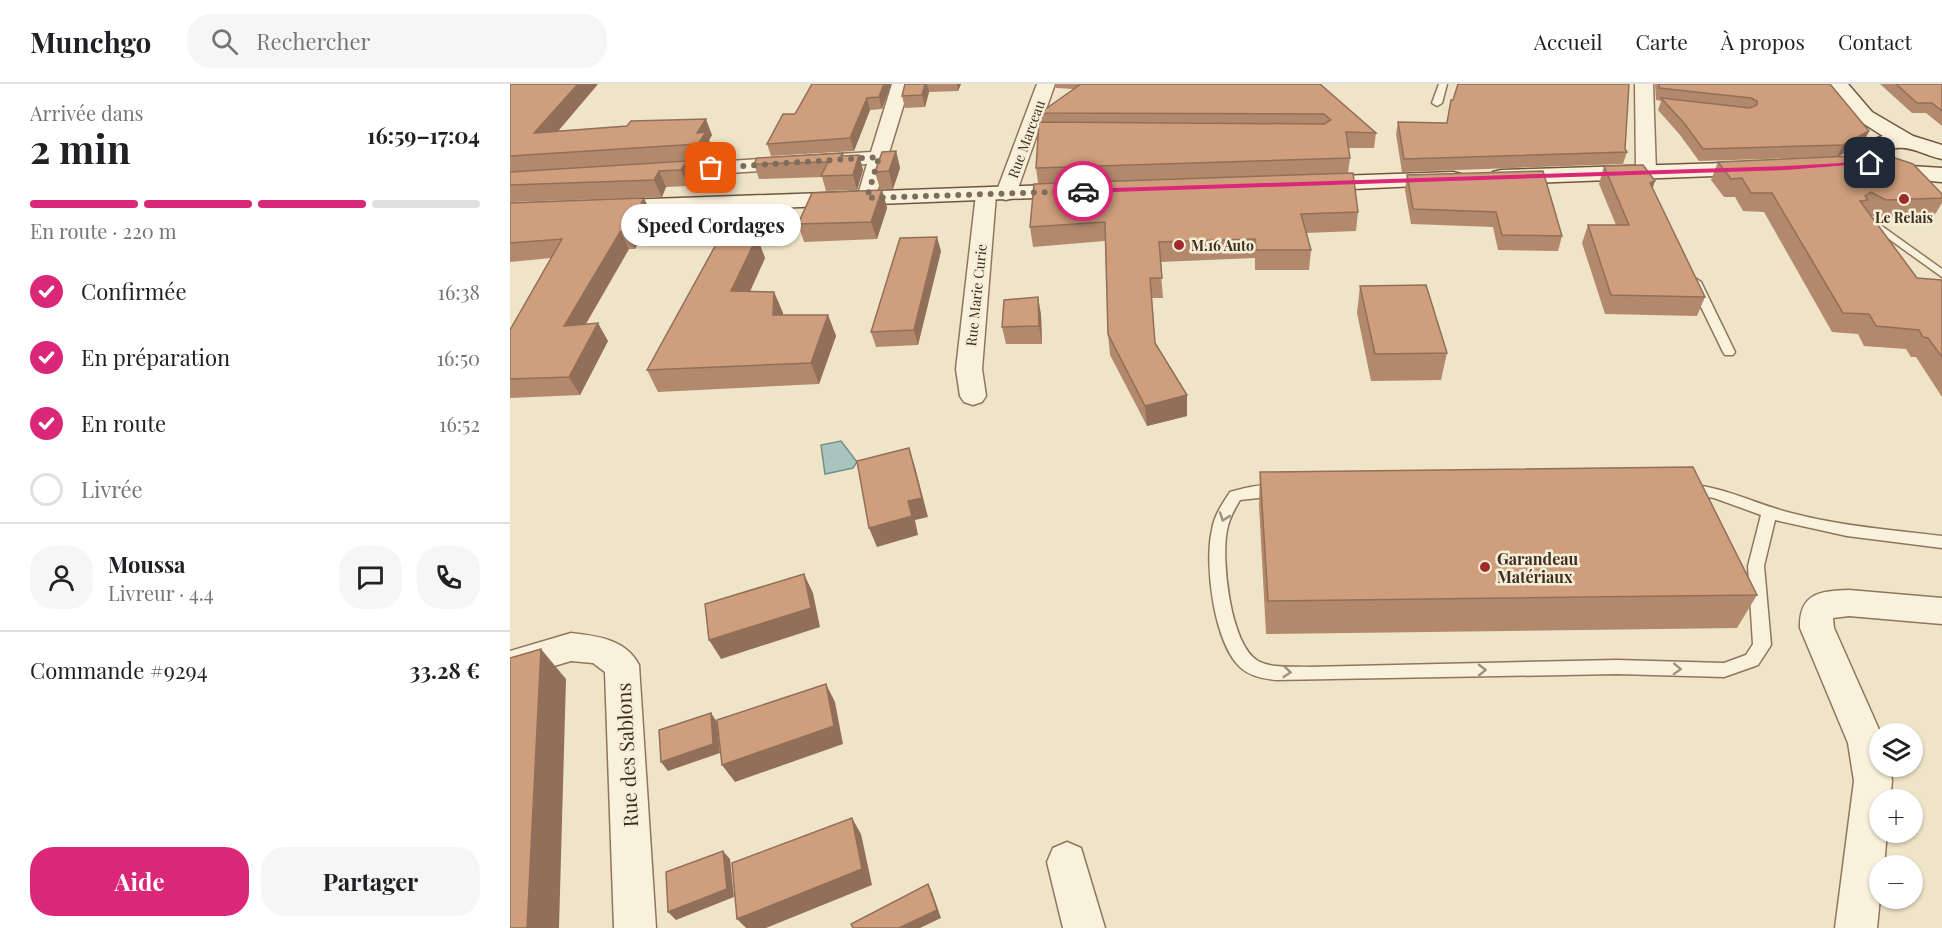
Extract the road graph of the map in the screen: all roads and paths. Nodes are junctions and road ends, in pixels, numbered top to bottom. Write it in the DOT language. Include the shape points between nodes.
graph roads {
  1 [pos="901,84"];
  2 [pos="1046,84"];
  3 [pos="1443,84"];
  4 [pos="1644,84"];
  5 [pos="1838,84"];
  6 [pos="1437,103"];
  7 [pos="1865,116"];
  8 [pos="1907,142"];
  9 [pos="879,157"];
  10 [pos="1887,158"];
  11 [pos="1820,166"];
  12 [pos="1775,168"];
  13 [pos="627,174"];
  14 [pos="1940,176"];
  15 [pos="1648,177"];
  16 [pos="1285,184"];
  17 [pos="1099,190"];
  18 [pos="996,194"];
  19 [pos="867,198"];
  20 [pos="510,212"];
  21 [pos="1863,215"];
  22 [pos="1690,272"];
  23 [pos="1942,274"];
  24 [pos="1729,352"];
  25 [pos="973,396"];
  26 [pos="1671,489"];
  27 [pos="1295,491"];
  28 [pos="1769,511"];
  29 [pos="1942,542"];
  30 [pos="1942,611"];
  31 [pos="510,665"];
  32 [pos="1067,861"];
  33 [pos="634,928"];
  34 [pos="1084,928"];
  35 [pos="1856,928"];
  1 -- 9 [label="street"];
  2 -- 18 [label="street, Rue Marceau" via="1035,132"];
  3 -- 6 [label="lane"];
  4 -- 15 [label="street" via="1650,105"];
  5 -- 7 [label="main road"];
  7 -- 8 [label="main road"];
  7 -- 10 [label="main road"];
  8 -- 10 [label="main road" via="1891,142"];
  8 -- 14 [label="main road"];
  9 -- 13 [label="street"];
  9 -- 19 [label="street"];
  10 -- 11 [label="main road"];
  10 -- 14 [label="main road"];
  12 -- 15 [label="main road"];
  15 -- 16 [label="main road"];
  17 -- 18 [label="main road"];
  18 -- 19 [label="main road"];
  18 -- 25 [label="street, Rue Marie Curie" via="969,369"];
  19 -- 20 [label="main road"];
  21 -- 23 [label="lane"];
  22 -- 24 [label="lane"];
  26 -- 28 [label="lane" via="1721,493"];
  27 -- 28 [label="lane, one-way" via="1235,496 1225,511 1218,536 1218,585 1231,635 1246,662 1262,670 1308,674 1617,667 1724,670 1752,660 1762,645 1755,566"];
  28 -- 29 [label="lane" via="1854,532"];
  30 -- 35 [label="street" via="1849,603 1829,604 1816,612 1817,628 1867,743 1873,781"];
  31 -- 33 [label="street, Rue des Sablons" via="571,647 600,650 622,665"];
  32 -- 34 [label="street"];
}
